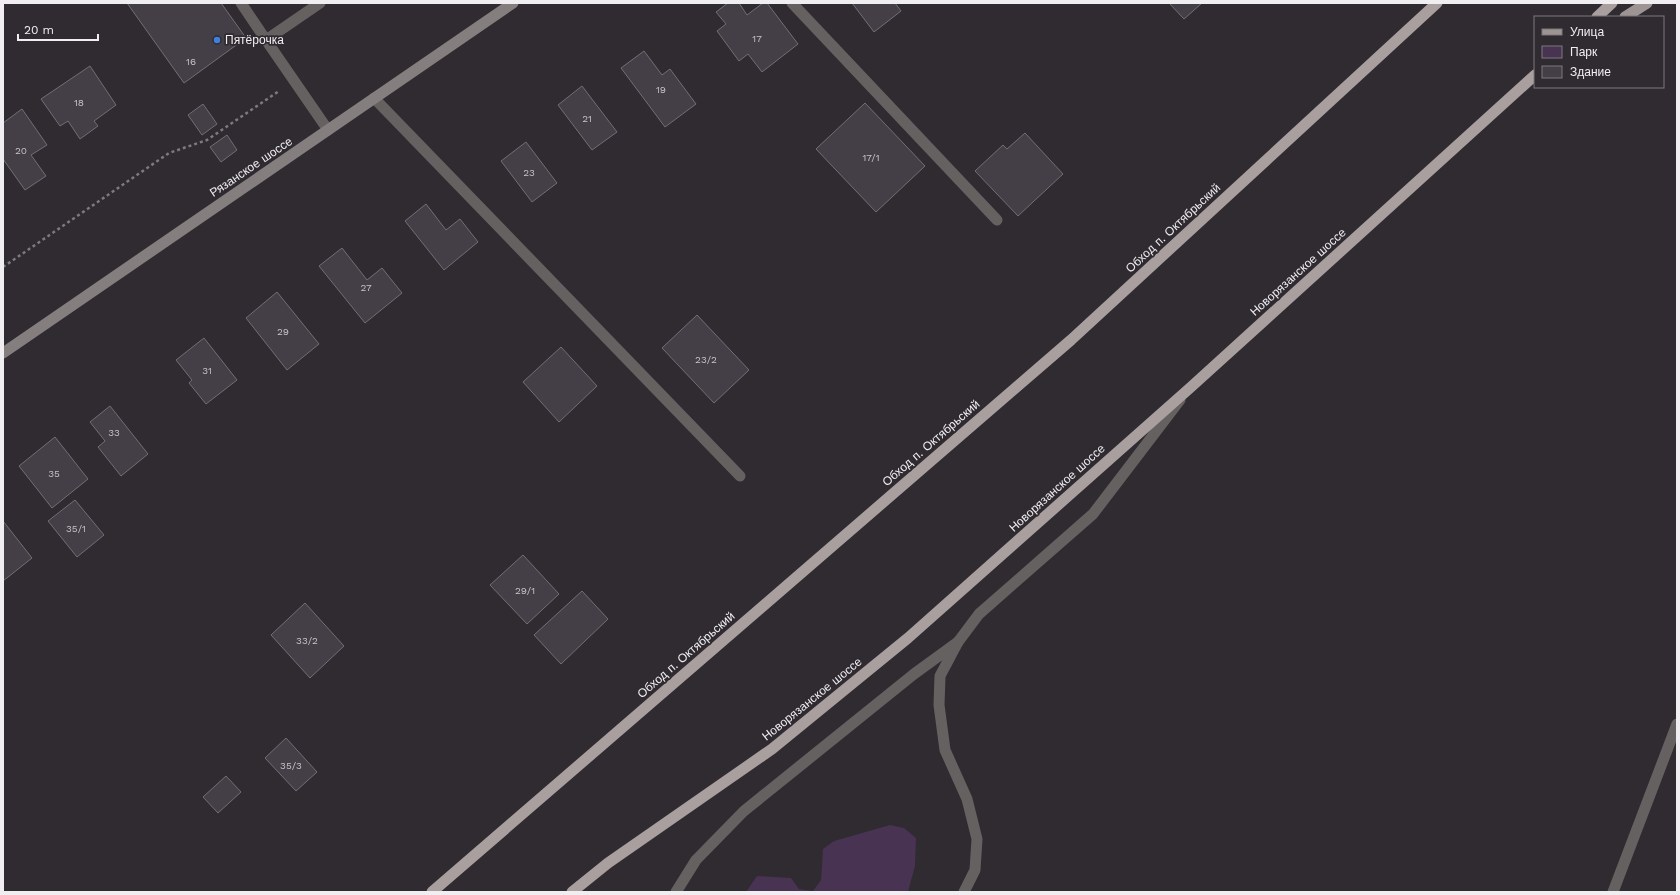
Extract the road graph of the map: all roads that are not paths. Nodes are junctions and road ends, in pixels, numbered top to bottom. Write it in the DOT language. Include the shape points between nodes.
graph roads {
  1 [pos="241,3"];
  2 [pos="320,3"];
  3 [pos="513,3"];
  4 [pos="792,3"];
  5 [pos="1437,3"];
  6 [pos="1612,3"];
  7 [pos="1647,3"];
  8 [pos="1598,16"];
  9 [pos="1627,16"];
  10 [pos="266,40"];
  11 [pos="1534,75"];
  12 [pos="374,98"];
  13 [pos="328,130"];
  14 [pos="997,220"];
  15 [pos="3,353"];
  16 [pos="1191,387"];
  17 [pos="740,476"];
  18 [pos="958,642"];
  19 [pos="1677,724"];
  20 [pos="432,892"];
  21 [pos="572,892"];
  22 [pos="676,892"];
  23 [pos="964,892"];
  24 [pos="1613,892"];
  1 -- 10 [label="street"];
  2 -- 10 [label="street"];
  3 -- 12 [label="main road, Рязанское шоссе"];
  4 -- 14 [label="street"];
  5 -- 20 [label="highway, Обход п. Октябрьский" via="1071,340"];
  6 -- 8 [label="highway"];
  7 -- 9 [label="main road"];
  10 -- 13 [label="street"];
  11 -- 16 [label="highway, Новорязанское шоссе"];
  12 -- 13 [label="main road, Рязанское шоссе"];
  12 -- 17 [label="street"];
  13 -- 15 [label="main road, Рязанское шоссе"];
  16 -- 18 [label="street" via="1093,514 979,614"];
  16 -- 21 [label="highway, Новорязанское шоссе" via="908,638 815,715 772,749 608,863"];
  18 -- 22 [label="street" via="914,674 744,811 696,860"];
  18 -- 23 [label="street" via="940,676 939,705 945,750 967,799 977,839 976,870"];
  19 -- 24 [label="street"];
}
